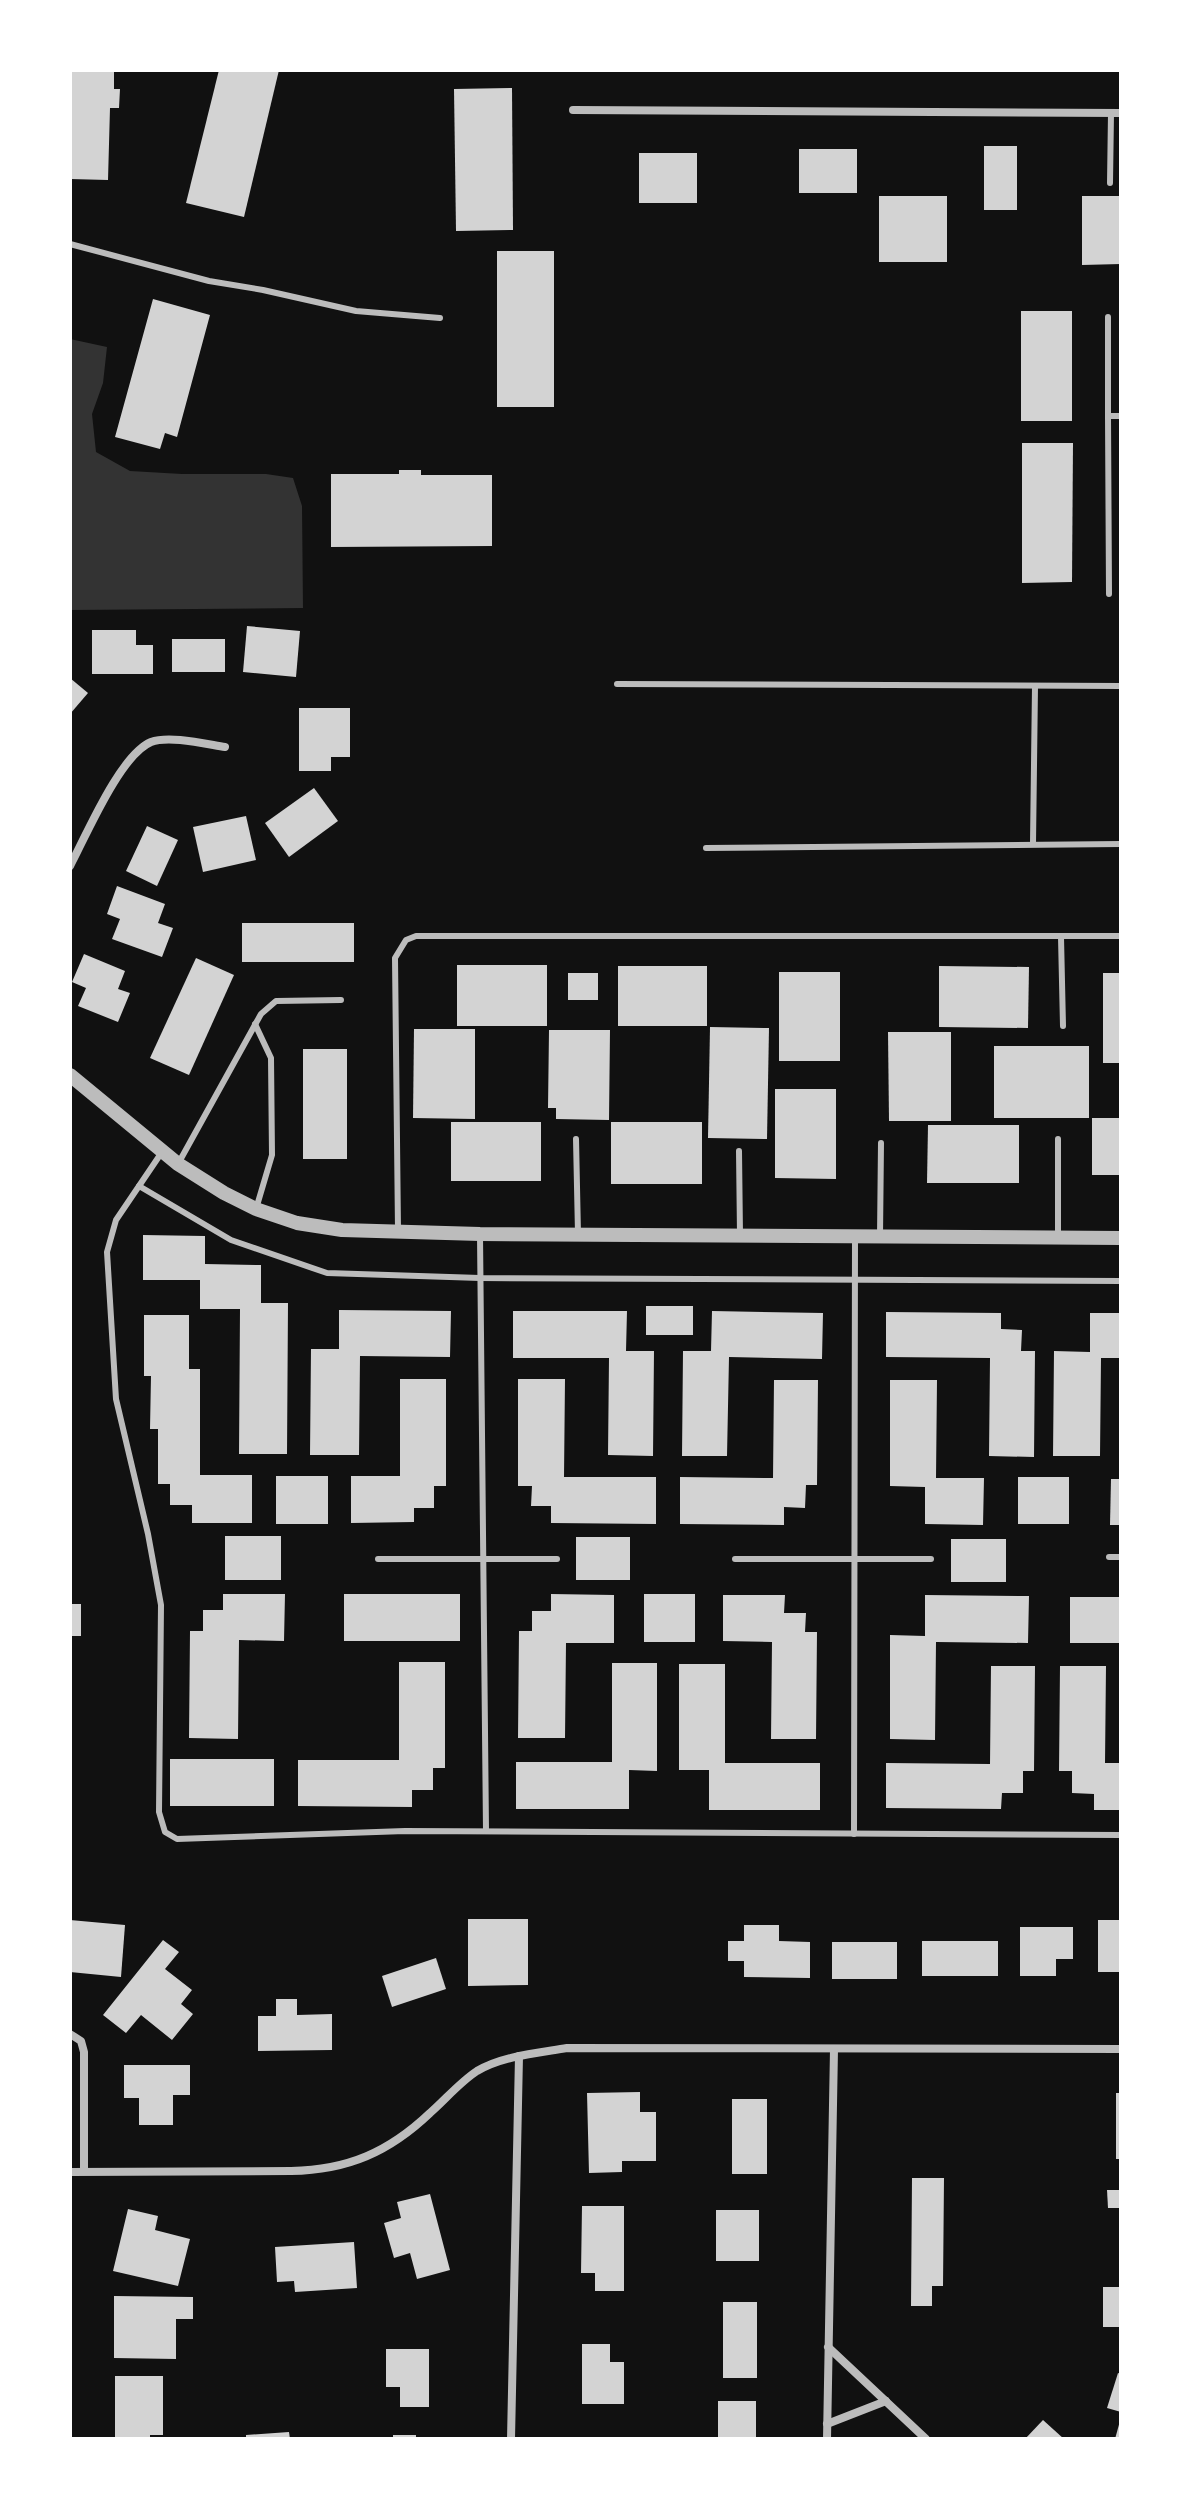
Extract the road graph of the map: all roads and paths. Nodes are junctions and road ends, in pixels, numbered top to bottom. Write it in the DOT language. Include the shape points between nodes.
graph roads {
  1 [pos="573,110"];
  2 [pos="1111,113"];
  3 [pos="1121,113"];
  4 [pos="1110,183"];
  5 [pos="70,244"];
  6 [pos="1108,317"];
  7 [pos="440,318"];
  8 [pos="1108,416"];
  9 [pos="1121,416"];
  10 [pos="1109,594"];
  11 [pos="617,684"];
  12 [pos="1035,686"];
  13 [pos="1121,686"];
  14 [pos="225,747"];
  15 [pos="1033,844"];
  16 [pos="1121,844"];
  17 [pos="706,848"];
  18 [pos="70,866"];
  19 [pos="1121,936"];
  20 [pos="1061,937"];
  21 [pos="341,1000"];
  22 [pos="255,1024"];
  23 [pos="1063,1026"];
  24 [pos="70,1075"];
  25 [pos="576,1139"];
  26 [pos="1058,1139"];
  27 [pos="881,1143"];
  28 [pos="739,1151"];
  29 [pos="162,1152"];
  30 [pos="178,1164"];
  31 [pos="139,1186"];
  32 [pos="256,1209"];
  33 [pos="398,1232"];
  34 [pos="480,1234"];
  35 [pos="578,1234"];
  36 [pos="740,1235"];
  37 [pos="855,1236"];
  38 [pos="880,1236"];
  39 [pos="1058,1237"];
  40 [pos="1121,1238"];
  41 [pos="480,1278"];
  42 [pos="855,1281"];
  43 [pos="1121,1281"];
  44 [pos="1109,1557"];
  45 [pos="1121,1557"];
  46 [pos="378,1559"];
  47 [pos="484,1559"];
  48 [pos="557,1559"];
  49 [pos="735,1559"];
  50 [pos="855,1559"];
  51 [pos="931,1559"];
  52 [pos="486,1831"];
  53 [pos="854,1834"];
  54 [pos="1121,1835"];
  55 [pos="70,2034"];
  56 [pos="834,2049"];
  57 [pos="1121,2049"];
  58 [pos="519,2056"];
  59 [pos="84,2171"];
  60 [pos="70,2172"];
  61 [pos="828,2347"];
  62 [pos="886,2401"];
  63 [pos="827,2424"];
  64 [pos="511,2439"];
  65 [pos="827,2439"];
  66 [pos="926,2439"];
  1 -- 2 [label="street"];
  2 -- 3 [label="street"];
  2 -- 4 [label="lane"];
  5 -- 7 [label="lane" via="209,281 356,311"];
  6 -- 8 [label="lane"];
  8 -- 9 [label="lane"];
  8 -- 10 [label="lane"];
  11 -- 12 [label="lane"];
  12 -- 13 [label="lane"];
  12 -- 15 [label="lane"];
  14 -- 18 [label="street" via="181,740 151,742 127,762"];
  15 -- 16 [label="lane"];
  15 -- 17 [label="lane"];
  19 -- 20 [label="lane"];
  20 -- 23 [label="lane"];
  20 -- 33 [label="lane" via="446,935 406,940 395,958"];
  21 -- 22 [label="lane" via="276,1001"];
  22 -- 30 [label="lane"];
  22 -- 32 [label="lane" via="271,1058 272,1155"];
  24 -- 29 [label="street"];
  25 -- 35 [label="lane"];
  26 -- 39 [label="lane"];
  27 -- 38 [label="lane"];
  28 -- 36 [label="lane"];
  29 -- 30 [label="street"];
  29 -- 31 [label="lane"];
  30 -- 32 [label="street"];
  31 -- 41 [label="lane" via="231,1240 327,1273"];
  31 -- 52 [label="lane" via="116,1220 107,1252 116,1399 161,1605 159,1812 165,1832 177,1839"];
  32 -- 33 [label="street" via="297,1223"];
  33 -- 34 [label="street"];
  34 -- 35 [label="street"];
  34 -- 41 [label="lane"];
  35 -- 36 [label="street"];
  36 -- 37 [label="street"];
  37 -- 38 [label="street"];
  37 -- 42 [label="lane"];
  38 -- 39 [label="street"];
  39 -- 40 [label="street"];
  41 -- 42 [label="lane"];
  41 -- 47 [label="lane"];
  42 -- 43 [label="lane"];
  42 -- 50 [label="lane"];
  44 -- 45 [label="lane"];
  46 -- 47 [label="lane"];
  47 -- 48 [label="lane"];
  47 -- 52 [label="lane"];
  49 -- 50 [label="lane"];
  50 -- 51 [label="lane"];
  50 -- 53 [label="lane"];
  52 -- 53 [label="lane"];
  53 -- 54 [label="lane"];
  55 -- 59 [label="street" via="81,2041 84,2052"];
  56 -- 57 [label="street"];
  56 -- 58 [label="street" via="567,2048"];
  56 -- 61 [label="street"];
  58 -- 59 [label="street" via="477,2071 407,2135 375,2154 340,2165 315,2171"];
  58 -- 64 [label="street"];
  59 -- 60 [label="street"];
  61 -- 62 [label="street"];
  61 -- 63 [label="street"];
  62 -- 63 [label="street"];
  62 -- 66 [label="street"];
  63 -- 65 [label="street"];
}
